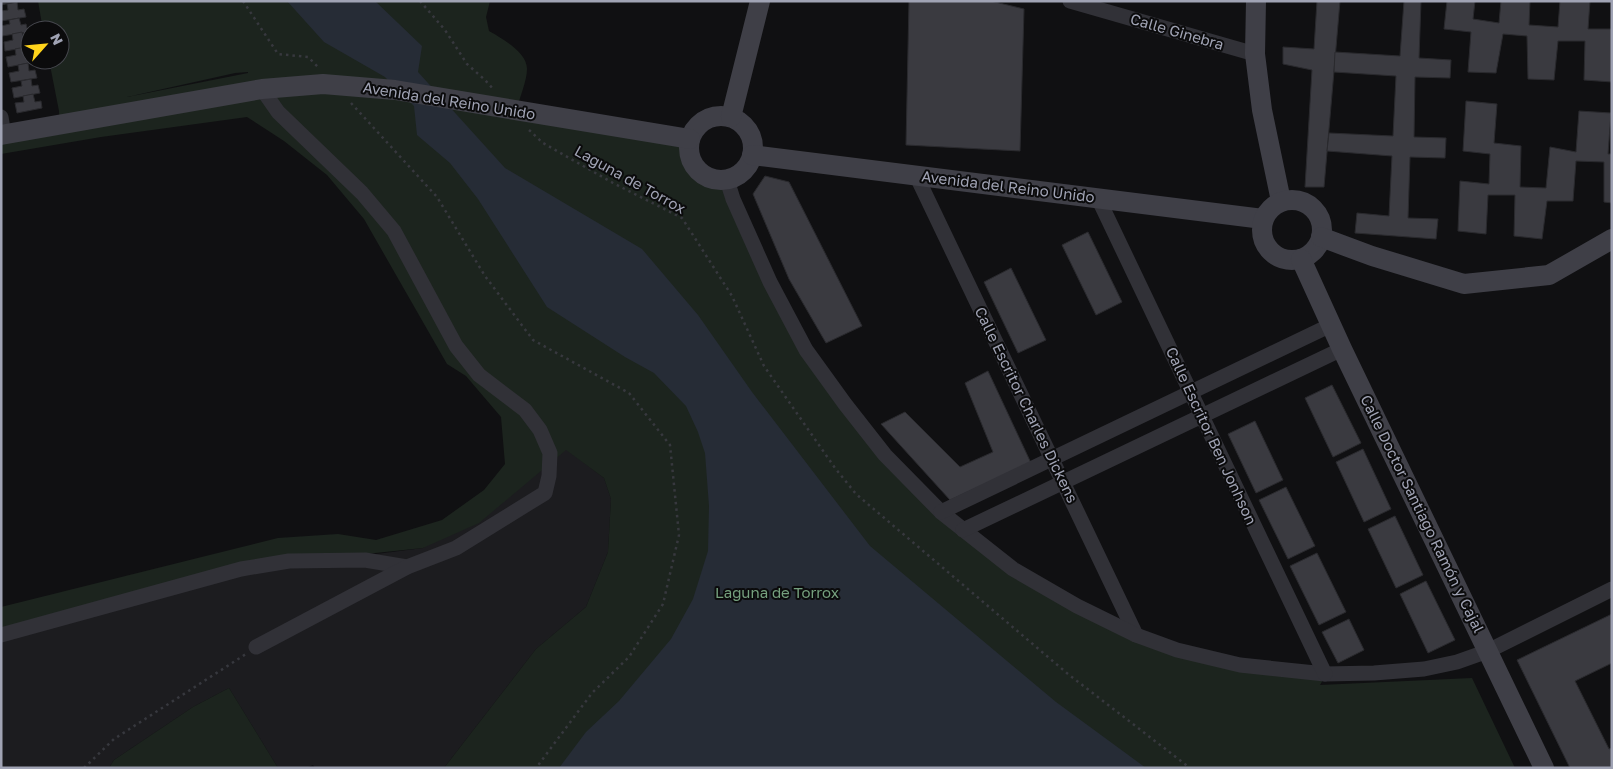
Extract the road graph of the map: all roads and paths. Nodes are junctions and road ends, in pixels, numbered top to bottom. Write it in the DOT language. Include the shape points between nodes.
graph roads {
  1 [pos="242,1"];
  2 [pos="420,1"];
  3 [pos="760,1"];
  4 [pos="1070,1"];
  5 [pos="1256,1"];
  6 [pos="1255,54"];
  7 [pos="335,85"];
  8 [pos="262,89"];
  9 [pos="510,110"];
  10 [pos="731,117"];
  11 [pos="2,129"];
  12 [pos="690,139"];
  13 [pos="752,155"];
  14 [pos="916,175"];
  15 [pos="727,180"];
  16 [pos="1098,198"];
  17 [pos="1281,201"];
  18 [pos="1263,218"];
  19 [pos="1321,237"];
  20 [pos="1612,239"];
  21 [pos="1301,258"];
  22 [pos="1331,326"];
  23 [pos="1342,349"];
  24 [pos="1191,392"];
  25 [pos="1202,416"];
  26 [pos="1052,459"];
  27 [pos="1063,482"];
  28 [pos="940,512"];
  29 [pos="963,530"];
  30 [pos="407,568"];
  31 [pos="1612,589"];
  32 [pos="1,635"];
  33 [pos="1136,635"];
  34 [pos="256,647"];
  35 [pos="1488,651"];
  36 [pos="1325,674"];
  37 [pos="84,768"];
  38 [pos="536,768"];
  39 [pos="1190,768"];
  40 [pos="1544,768"];
  1 -- 7 [label="path" via="278,54 308,57"];
  2 -- 9 [label="path, Laguna de Torrox" via="445,30 467,64"];
  3 -- 10 [label="street"];
  4 -- 6 [label="street, Calle Ginebra"];
  5 -- 6 [label="street"];
  6 -- 17 [label="street" via="1262,110"];
  7 -- 8 [label="street, Avenida del Reino Unido"];
  7 -- 9 [label="street, Avenida del Reino Unido" via="395,90"];
  7 -- 38 [label="path" via="438,197 485,276 533,340 629,393 670,445 680,535 663,604 629,657 592,693"];
  8 -- 11 [label="street, Avenida del Reino Unido"];
  8 -- 30 [label="street" via="278,112 362,193 394,231 456,346 479,375 525,410 540,430 550,453 545,493 456,548"];
  9 -- 12 [label="street, Avenida del Reino Unido"];
  9 -- 39 [label="path, Laguna de Torrox" via="543,144 682,218 732,296 764,366 856,494 1068,674"];
  10 -- 12 [label="street" via="711,117 694,130"];
  10 -- 13 [label="street" via="740,122 751,136"];
  12 -- 15 [label="street" via="689,150 698,170 716,180"];
  13 -- 14 [label="street, Avenida del Reino Unido"];
  13 -- 15 [label="street" via="744,171"];
  14 -- 16 [label="street, Avenida del Reino Unido"];
  14 -- 26 [label="street, Calle Escritor Charles Dickens"];
  15 -- 28 [label="street" via="770,282 806,350 884,455"];
  16 -- 18 [label="street, Avenida del Reino Unido"];
  16 -- 24 [label="street, Calle Escritor Ben Jonhson"];
  17 -- 18 [label="street"];
  17 -- 19 [label="street" via="1300,200 1315,210 1320,218"];
  18 -- 21 [label="street" via="1262,238 1273,254 1292,260"];
  19 -- 20 [label="street" via="1464,284 1549,275"];
  19 -- 21 [label="street" via="1314,250"];
  21 -- 22 [label="street, Calle Doctor Santiago Ramón y Cajal"];
  22 -- 23 [label="street, Calle Doctor Santiago Ramón y Cajal"];
  22 -- 24 [label="street"];
  23 -- 25 [label="street"];
  23 -- 35 [label="street, Calle Doctor Santiago Ramón y Cajal"];
  24 -- 25 [label="street, Calle Escritor Ben Jonhson"];
  24 -- 26 [label="street"];
  25 -- 27 [label="street"];
  25 -- 36 [label="street, Calle Escritor Ben Jonhson"];
  26 -- 27 [label="street, Calle Escritor Charles Dickens"];
  26 -- 28 [label="street"];
  27 -- 29 [label="street"];
  27 -- 33 [label="street, Calle Escritor Charles Dickens"];
  28 -- 29 [label="street"];
  29 -- 33 [label="street" via="1013,569"];
  30 -- 32 [label="street" via="365,560 289,561 241,569"];
  30 -- 34 [label="street"];
  31 -- 35 [label="street"];
  33 -- 36 [label="street" via="1177,650 1240,665"];
  34 -- 37 [label="path" via="114,739"];
  35 -- 36 [label="street" via="1424,669"];
  35 -- 40 [label="street, Calle Doctor Santiago Ramón y Cajal"];
}
